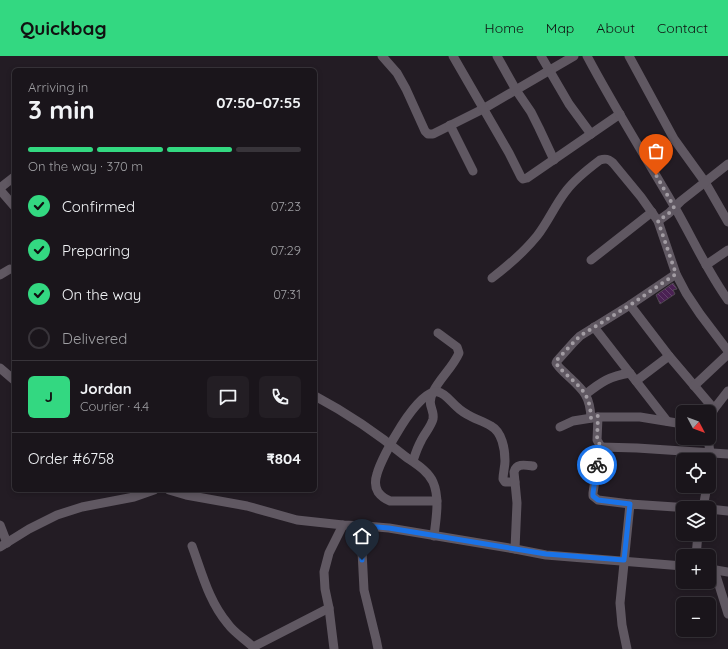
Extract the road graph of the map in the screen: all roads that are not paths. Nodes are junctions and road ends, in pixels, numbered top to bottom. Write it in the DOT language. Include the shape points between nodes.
graph roads {
  1 [pos="382,56"];
  2 [pos="453,56"];
  3 [pos="497,56"];
  4 [pos="541,56"];
  5 [pos="574,56"];
  6 [pos="587,56"];
  7 [pos="629,56"];
  8 [pos="550,70"];
  9 [pos="516,90"];
  10 [pos="483,108"];
  11 [pos="620,114"];
  12 [pos="450,125"];
  13 [pos="591,134"];
  14 [pos="554,160"];
  15 [pos="728,164"];
  16 [pos="473,171"];
  17 [pos="12,179"];
  18 [pos="705,182"];
  19 [pos="0,189"];
  20 [pos="12,204"];
  21 [pos="674,207"];
  22 [pos="652,212"];
  23 [pos="658,221"];
  24 [pos="728,222"];
  25 [pos="728,250"];
  26 [pos="591,260"];
  27 [pos="706,265"];
  28 [pos="10,269"];
  29 [pos="676,274"];
  30 [pos="0,275"];
  31 [pos="492,278"];
  32 [pos="728,300"];
  33 [pos="630,305"];
  34 [pos="594,327"];
  35 [pos="438,333"];
  36 [pos="728,352"];
  37 [pos="669,356"];
  38 [pos="0,368"];
  39 [pos="630,373"];
  40 [pos="12,378"];
  41 [pos="636,381"];
  42 [pos="694,386"];
  43 [pos="433,392"];
  44 [pos="586,394"];
  45 [pos="726,395"];
  46 [pos="317,397"];
  47 [pos="711,405"];
  48 [pos="716,407"];
  49 [pos="594,417"];
  50 [pos="667,421"];
  51 [pos="676,423"];
  52 [pos="560,427"];
  53 [pos="390,444"];
  54 [pos="709,445"];
  55 [pos="600,447"];
  56 [pos="710,453"];
  57 [pos="716,453"];
  58 [pos="728,454"];
  59 [pos="413,462"];
  60 [pos="533,466"];
  61 [pos="515,482"];
  62 [pos="148,492"];
  63 [pos="175,492"];
  64 [pos="436,501"];
  65 [pos="630,504"];
  66 [pos="676,507"];
  67 [pos="716,509"];
  68 [pos="728,510"];
  69 [pos="0,525"];
  70 [pos="343,525"];
  71 [pos="365,526"];
  72 [pos="434,536"];
  73 [pos="4,545"];
  74 [pos="192,546"];
  75 [pos="515,549"];
  76 [pos="624,560"];
  77 [pos="676,565"];
  78 [pos="716,570"];
  79 [pos="728,572"];
  80 [pos="716,580"];
  81 [pos="329,608"];
  82 [pos="728,614"];
  83 [pos="254,648"];
  84 [pos="334,649"];
  85 [pos="378,649"];
  86 [pos="627,649"];
  1 -- 12 [label="street" via="397,73 425,131 433,134"];
  2 -- 10 [label="street"];
  3 -- 9 [label="street"];
  4 -- 8 [label="street"];
  5 -- 8 [label="street"];
  6 -- 11 [label="street"];
  7 -- 18 [label="street" via="674,139"];
  8 -- 9 [label="street"];
  8 -- 13 [label="street"];
  9 -- 10 [label="street"];
  9 -- 14 [label="street" via="539,128"];
  10 -- 12 [label="street"];
  10 -- 14 [label="street" via="522,179"];
  11 -- 13 [label="street"];
  11 -- 21 [label="street"];
  12 -- 16 [label="street"];
  13 -- 14 [label="street"];
  15 -- 18 [label="street"];
  17 -- 19 [label="street"];
  18 -- 21 [label="street"];
  18 -- 24 [label="street"];
  19 -- 20 [label="street"];
  21 -- 23 [label="street"];
  21 -- 27 [label="street"];
  22 -- 23 [label="street"];
  22 -- 26 [label="street"];
  22 -- 31 [label="street" via="613,163 609,160 600,160 566,191 527,248"];
  23 -- 29 [label="street"];
  25 -- 27 [label="street"];
  27 -- 32 [label="street"];
  28 -- 30 [label="street"];
  29 -- 33 [label="street"];
  29 -- 36 [label="street" via="700,314"];
  33 -- 34 [label="street"];
  33 -- 37 [label="street"];
  34 -- 39 [label="street"];
  34 -- 44 [label="street" via="574,342 556,361 558,367"];
  35 -- 43 [label="street" via="454,344 459,353"];
  36 -- 42 [label="street"];
  37 -- 41 [label="street"];
  37 -- 42 [label="street"];
  38 -- 40 [label="street"];
  39 -- 41 [label="street"];
  39 -- 44 [label="street" via="611,377"];
  41 -- 50 [label="street"];
  42 -- 47 [label="street"];
  43 -- 53 [label="street" via="415,407"];
  43 -- 59 [label="street" via="430,404 433,420 420,441"];
  43 -- 61 [label="street" via="443,394 466,414 495,428 499,433 504,453 503,479 505,482"];
  44 -- 49 [label="street"];
  45 -- 48 [label="street"];
  46 -- 53 [label="street"];
  49 -- 50 [label="street" via="640,417"];
  49 -- 52 [label="street"];
  49 -- 55 [label="street"];
  50 -- 51 [label="street"];
  53 -- 59 [label="street"];
  53 -- 64 [label="street" via="377,475 377,492 390,501"];
  54 -- 56 [label="street"];
  55 -- 56 [label="street"];
  55 -- 65 [label="street" via="593,496 598,500"];
  57 -- 58 [label="street"];
  59 -- 64 [label="street" via="432,481 437,494"];
  60 -- 61 [label="street" via="518,465 514,472"];
  61 -- 75 [label="street"];
  62 -- 73 [label="street" via="57,515"];
  63 -- 70 [label="street" via="247,506 297,520"];
  64 -- 72 [label="street"];
  65 -- 66 [label="street"];
  65 -- 76 [label="street"];
  67 -- 68 [label="street"];
  69 -- 73 [label="street"];
  70 -- 71 [label="street"];
  70 -- 81 [label="street" via="329,553 324,572"];
  71 -- 72 [label="street"];
  71 -- 85 [label="street" via="362,551 364,590"];
  72 -- 75 [label="street"];
  74 -- 83 [label="street" via="217,611 229,626"];
  75 -- 76 [label="street"];
  76 -- 77 [label="street"];
  76 -- 86 [label="street" via="620,603"];
  78 -- 79 [label="street"];
  80 -- 82 [label="street"];
  81 -- 83 [label="street"];
  81 -- 84 [label="street"];
}
